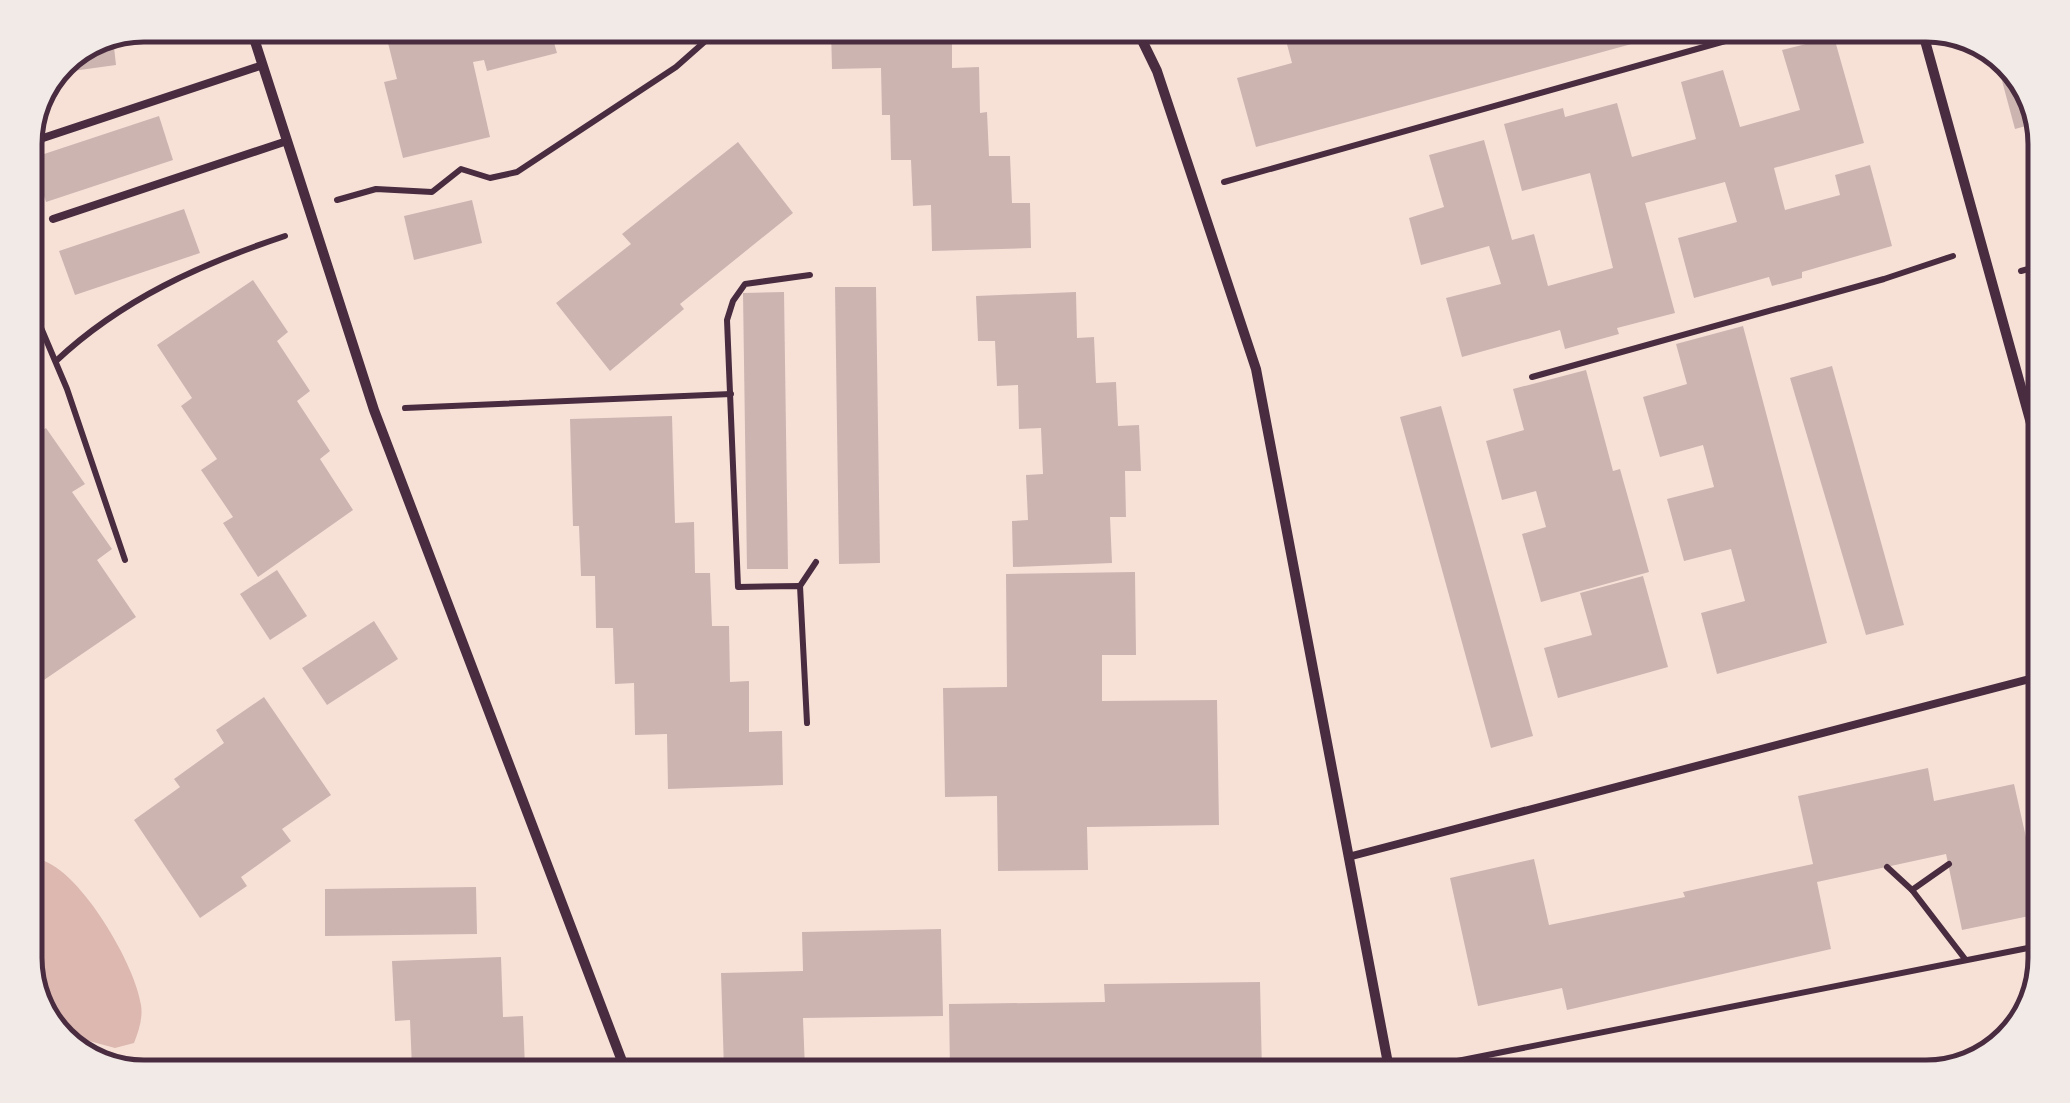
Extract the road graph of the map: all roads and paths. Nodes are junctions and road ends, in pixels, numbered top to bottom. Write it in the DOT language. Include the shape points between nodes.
graph roads {
  1 [pos="255,42"];
  2 [pos="704,42"];
  3 [pos="1143,42"];
  4 [pos="1722,42"];
  5 [pos="1925,42"];
  6 [pos="263,65"];
  7 [pos="43,138"];
  8 [pos="288,142"];
  9 [pos="1197,189"];
  10 [pos="308,208"];
  11 [pos="54,218"];
  12 [pos="315,226"];
  13 [pos="1982,247"];
  14 [pos="810,275"];
  15 [pos="43,331"];
  16 [pos="56,360"];
  17 [pos="1532,377"];
  18 [pos="731,394"];
  19 [pos="374,410"];
  20 [pos="2027,410"];
  21 [pos="125,560"];
  22 [pos="816,562"];
  23 [pos="800,586"];
  24 [pos="2028,679"];
  25 [pos="807,723"];
  26 [pos="1348,857"];
  27 [pos="1949,864"];
  28 [pos="1887,867"];
  29 [pos="1912,890"];
  30 [pos="2028,949"];
  31 [pos="1965,959"];
  32 [pos="622,1060"];
  33 [pos="1387,1060"];
  34 [pos="1460,1060"];
  1 -- 6 [label="street"];
  2 -- 10 [label="path" via="517,172 490,178 461,170 432,192 376,189"];
  3 -- 9 [label="street"];
  4 -- 9 [label="path"];
  5 -- 13 [label="street"];
  6 -- 7 [label="lane"];
  6 -- 8 [label="street"];
  8 -- 10 [label="street"];
  8 -- 11 [label="lane"];
  9 -- 26 [label="street" via="1256,368"];
  10 -- 12 [label="street"];
  12 -- 16 [label="path" via="228,255 139,298"];
  12 -- 19 [label="street"];
  13 -- 17 [label="path"];
  13 -- 20 [label="street"];
  14 -- 18 [label="path" via="745,284 733,301 727,320"];
  15 -- 16 [label="path"];
  16 -- 21 [label="path"];
  18 -- 19 [label="path"];
  18 -- 23 [label="path" via="738,586"];
  19 -- 32 [label="street"];
  22 -- 23 [label="path"];
  23 -- 25 [label="path"];
  24 -- 26 [label="lane"];
  26 -- 33 [label="street"];
  27 -- 29 [label="path"];
  28 -- 29 [label="path"];
  29 -- 31 [label="path"];
  30 -- 31 [label="path"];
  31 -- 34 [label="path"];
}
